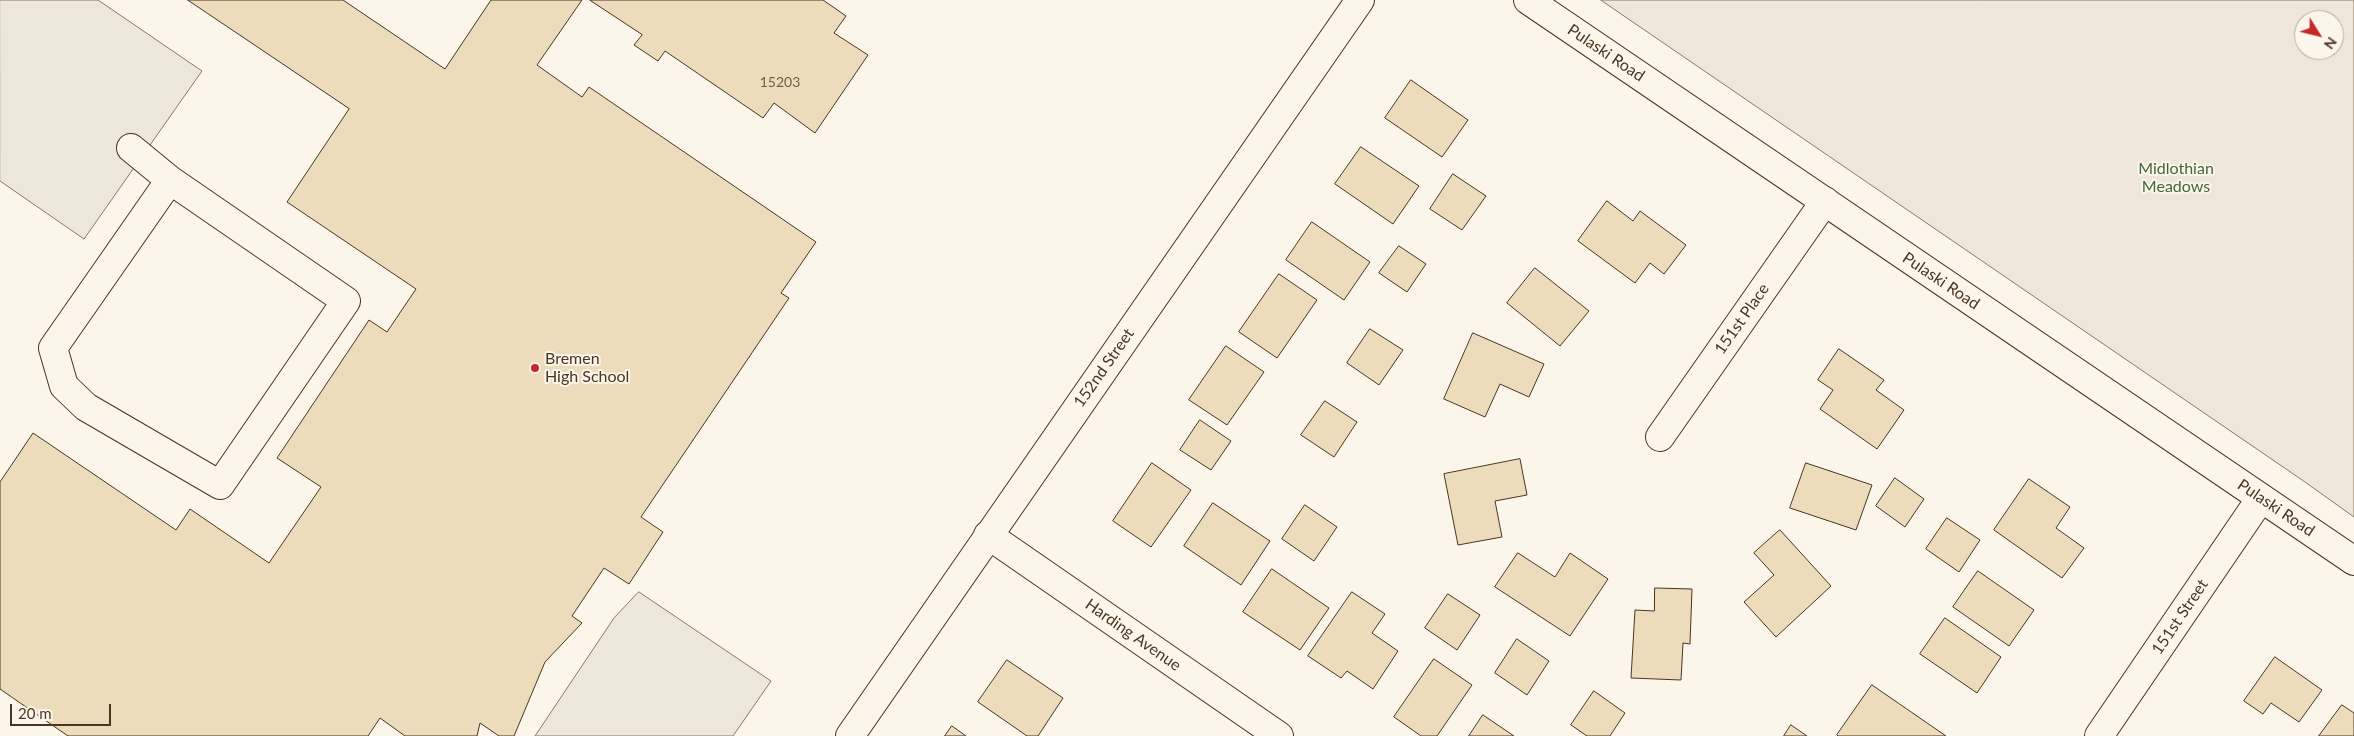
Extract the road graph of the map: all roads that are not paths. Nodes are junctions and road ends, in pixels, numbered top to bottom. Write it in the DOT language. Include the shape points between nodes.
graph roads {
  1 [pos="1360,0"];
  2 [pos="1528,0"];
  3 [pos="131,148"];
  4 [pos="170,180"];
  5 [pos="1825,201"];
  6 [pos="1660,437"];
  7 [pos="2261,498"];
  8 [pos="988,535"];
  9 [pos="2354,561"];
  10 [pos="850,736"];
  11 [pos="1279,736"];
  12 [pos="2099,736"];
  1 -- 8 [label="street, 152nd Street"];
  2 -- 5 [label="street, Pulaski Road"];
  3 -- 4 [label="street"];
  4 -- 4 [label="street" via="53,348 64,386 86,406 220,485 346,301"];
  5 -- 6 [label="street, 151st Place"];
  5 -- 7 [label="street, Pulaski Road"];
  7 -- 9 [label="street, Pulaski Road"];
  7 -- 12 [label="street, 151st Street"];
  8 -- 10 [label="street, 152nd Street"];
  8 -- 11 [label="street, Harding Avenue"];
}
